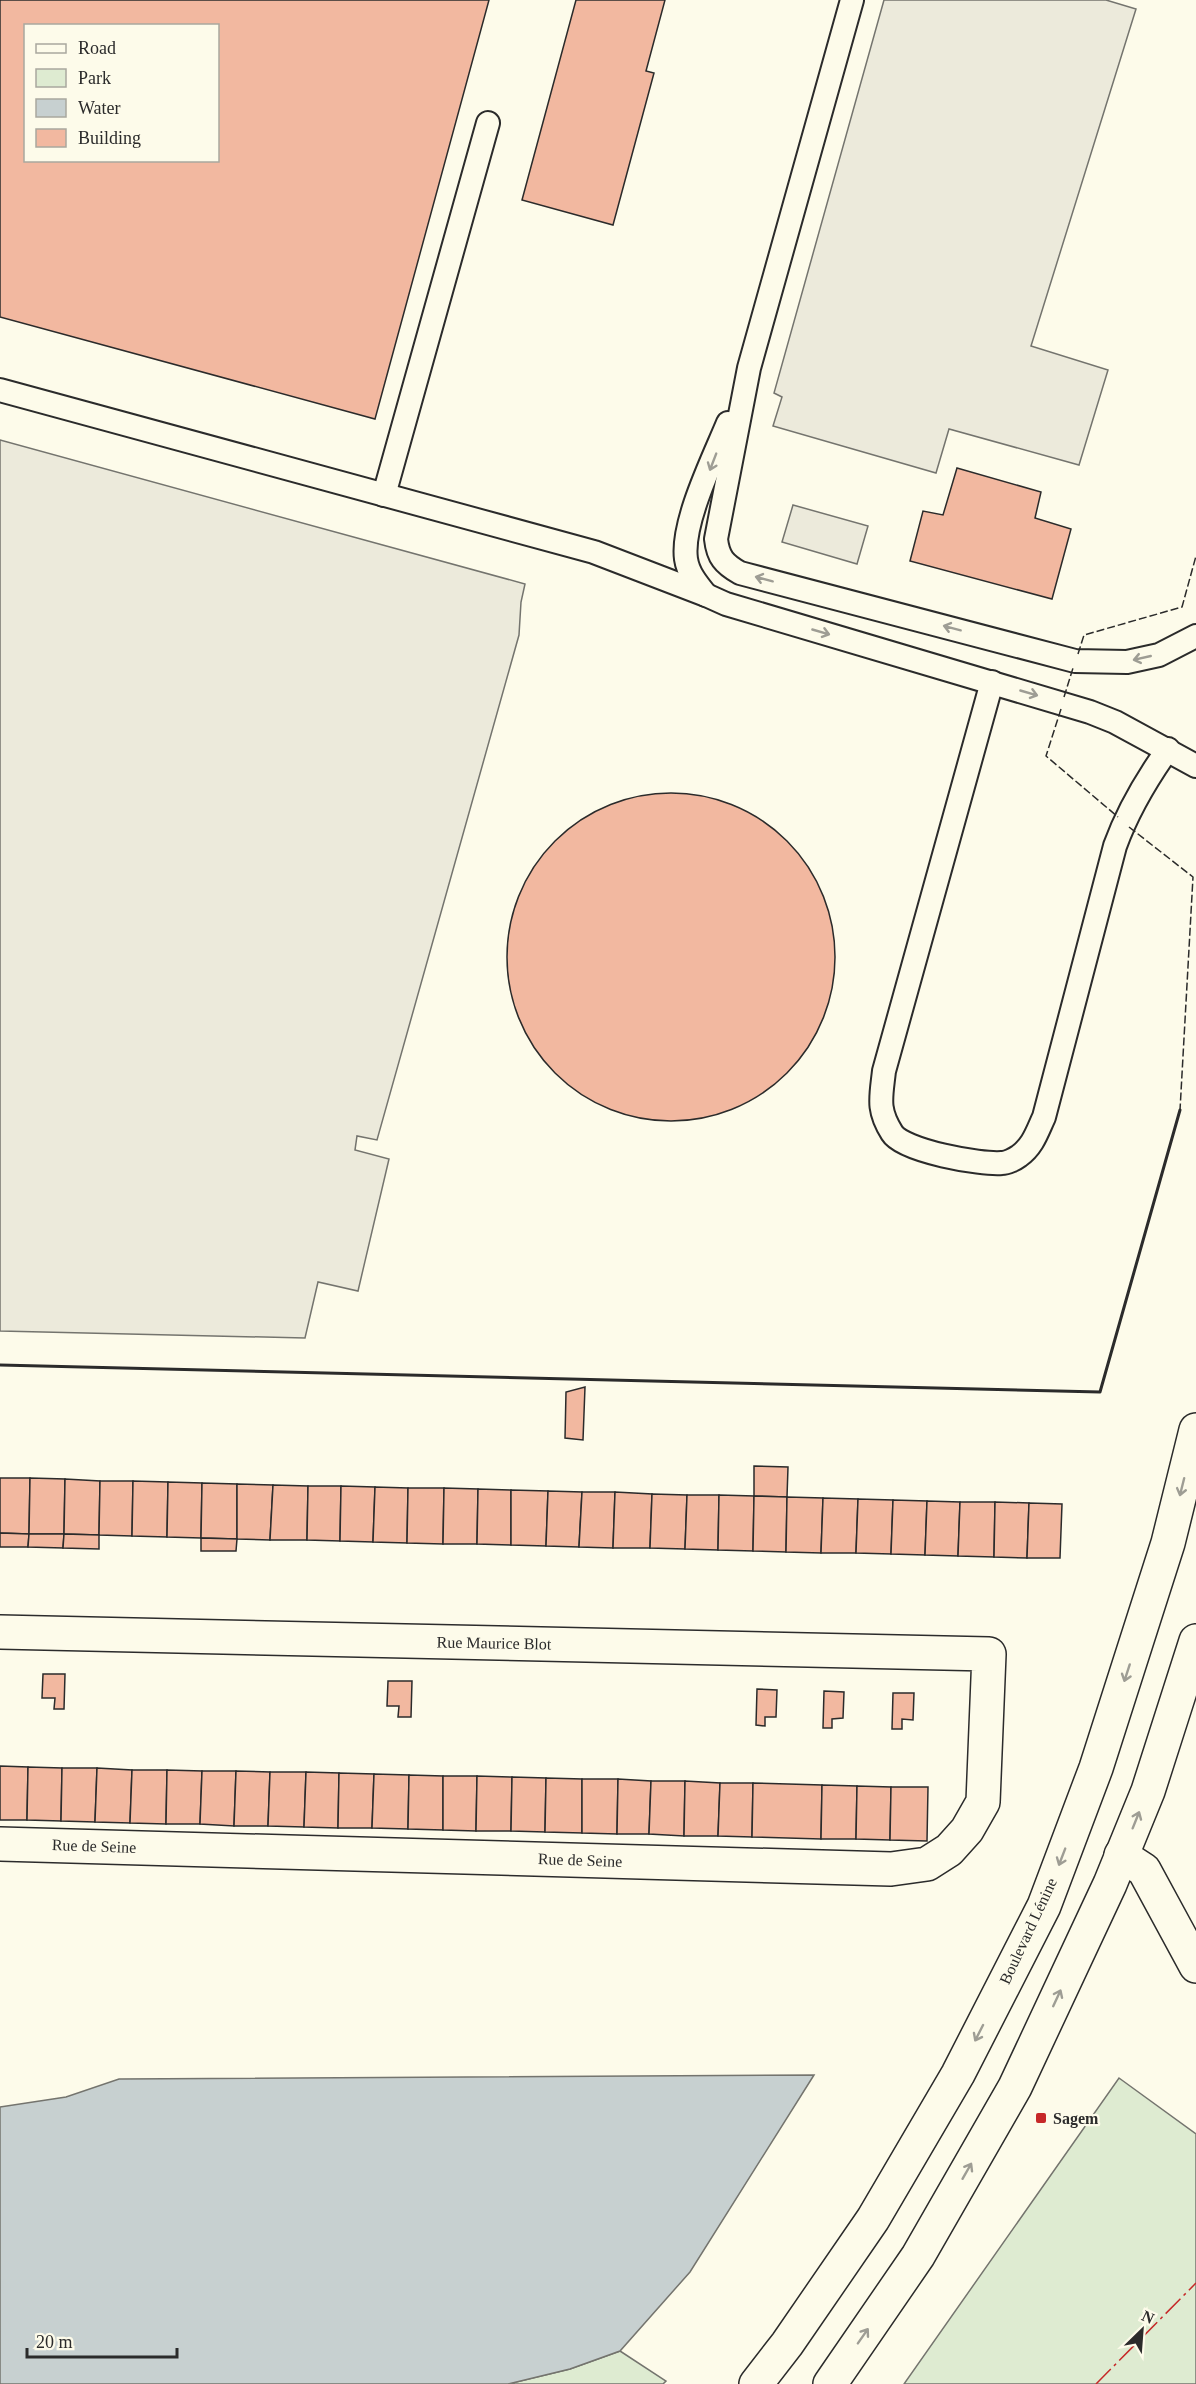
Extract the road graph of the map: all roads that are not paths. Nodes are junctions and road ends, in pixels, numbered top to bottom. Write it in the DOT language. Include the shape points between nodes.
graph roads {
  1 [pos="852,0"];
  2 [pos="488,123"];
  3 [pos="749,368"];
  4 [pos="0,390"];
  5 [pos="384,495"];
  6 [pos="706,595"];
  7 [pos="1196,636"];
  8 [pos="992,682"];
  9 [pos="1168,749"];
  10 [pos="1196,766"];
  11 [pos="1196,1430"];
  12 [pos="0,1632"];
  13 [pos="1196,1641"];
  14 [pos="989,1654"];
  15 [pos="0,1844"];
  16 [pos="1121,1855"];
  17 [pos="1196,1966"];
  18 [pos="756,2384"];
  19 [pos="830,2384"];
  1 -- 3 [label="lane"];
  2 -- 5 [label="lane"];
  3 -- 6 [label="lane, one-way" via="694,510 685,544 693,579"];
  7 -- 3 [label="lane, one-way" via="1159,655 1127,662 1075,661 740,573 726,565 717,552 716,539"];
  4 -- 5 [label="lane"];
  5 -- 6 [label="lane" via="594,552"];
  6 -- 8 [label="lane, one-way"];
  8 -- 9 [label="lane, one-way" via="1090,712"];
  8 -- 9 [label="lane" via="884,1071 880,1110 893,1136 916,1148 956,1159 1004,1163 1031,1145 1044,1117 1115,846 1141,788"];
  9 -- 10 [label="lane"];
  11 -- 18 [label="street, Boulevard Lénine, one-way" via="1168,1543 1129,1667 1044,1906 958,2074 873,2219"];
  12 -- 14 [label="street, Rue Maurice Blot"];
  16 -- 13 [label="street, one-way" via="1148,1791"];
  14 -- 15 [label="street, Rue de Seine" via="983,1802 961,1837 927,1864 891,1869"];
  16 -- 17 [label="street" via="1144,1870"];
  19 -- 16 [label="street, one-way" via="918,2256 1015,2087"];
}
